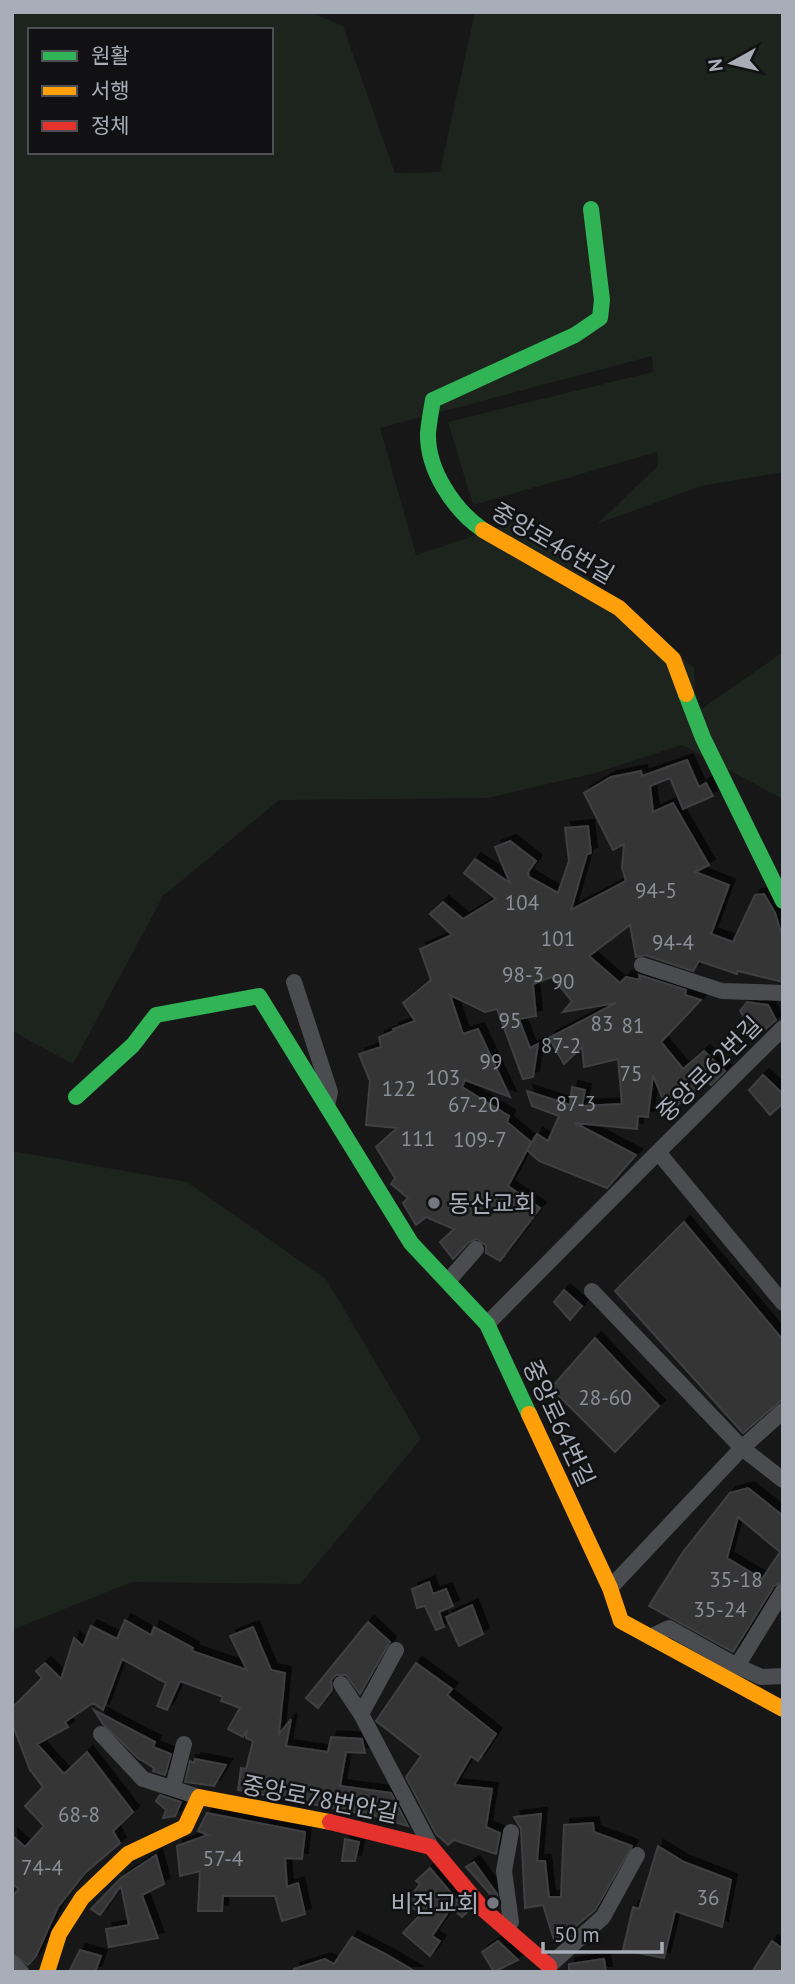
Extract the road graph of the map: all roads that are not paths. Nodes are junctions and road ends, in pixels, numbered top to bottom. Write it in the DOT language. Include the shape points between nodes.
graph roads {
  1 [pos="591,209"];
  2 [pos="783,901"];
  3 [pos="642,965"];
  4 [pos="295,982"];
  5 [pos="783,993"];
  6 [pos="783,1028"];
  7 [pos="76,1097"];
  8 [pos="327,1108"];
  9 [pos="658,1152"];
  10 [pos="476,1250"];
  11 [pos="449,1280"];
  12 [pos="592,1291"];
  13 [pos="783,1303"];
  14 [pos="487,1324"];
  15 [pos="782,1411"];
  16 [pos="742,1448"];
  17 [pos="783,1480"];
  18 [pos="610,1588"];
  19 [pos="783,1591"];
  20 [pos="650,1637"];
  21 [pos="396,1650"];
  22 [pos="737,1666"];
  23 [pos="783,1676"];
  24 [pos="341,1684"];
  25 [pos="783,1710"];
  26 [pos="362,1714"];
  27 [pos="102,1734"];
  28 [pos="184,1744"];
  29 [pos="173,1787"];
  30 [pos="199,1797"];
  31 [pos="511,1832"];
  32 [pos="431,1847"];
  33 [pos="637,1855"];
  34 [pos="505,1927"];
  35 [pos="12,1963"];
  36 [pos="549,1969"];
  37 [pos="21,1972"];
  38 [pos="47,1972"];
  1 -- 2 [label="street, 중앙로46번길" via="600,318 575,335 433,400 428,435 439,479 465,517 508,547 620,608 673,659 703,738"];
  3 -- 5 [label="street" via="722,991"];
  4 -- 8 [label="street, 중앙로64번길" via="330,1092"];
  6 -- 9 [label="street, 중앙로62번길"];
  7 -- 8 [label="street, 중앙로64번길" via="133,1045 156,1015 259,996"];
  8 -- 11 [label="street, 중앙로64번길" via="411,1243"];
  9 -- 13 [label="street, 중앙로62번길"];
  9 -- 14 [label="street"];
  10 -- 11 [label="street"];
  11 -- 14 [label="street, 중앙로64번길"];
  12 -- 16 [label="street"];
  14 -- 18 [label="street, 중앙로64번길"];
  15 -- 16 [label="street"];
  16 -- 17 [label="street"];
  16 -- 18 [label="street"];
  18 -- 20 [label="street, 중앙로64번길" via="621,1621"];
  19 -- 22 [label="street"];
  20 -- 22 [label="street" via="669,1628"];
  20 -- 25 [label="street, 중앙로64번길"];
  21 -- 26 [label="street"];
  22 -- 23 [label="street" via="761,1677"];
  24 -- 26 [label="street, 중앙로78번안길"];
  26 -- 32 [label="street, 중앙로78번안길"];
  27 -- 29 [label="street, 중앙로78번안길" via="143,1779"];
  28 -- 29 [label="street"];
  29 -- 30 [label="street, 중앙로78번안길"];
  30 -- 32 [label="street, 중앙로78번안길" via="372,1830"];
  30 -- 38 [label="street" via="185,1827 143,1845 109,1871 71,1913 53,1947"];
  31 -- 34 [label="street" via="503,1871 511,1922"];
  32 -- 34 [label="street, 중앙로78번안길" via="483,1909"];
  33 -- 36 [label="street, 중앙로78번안길" via="603,1917"];
  34 -- 36 [label="street, 중앙로78번안길"];
  35 -- 37 [label="street"];
}
